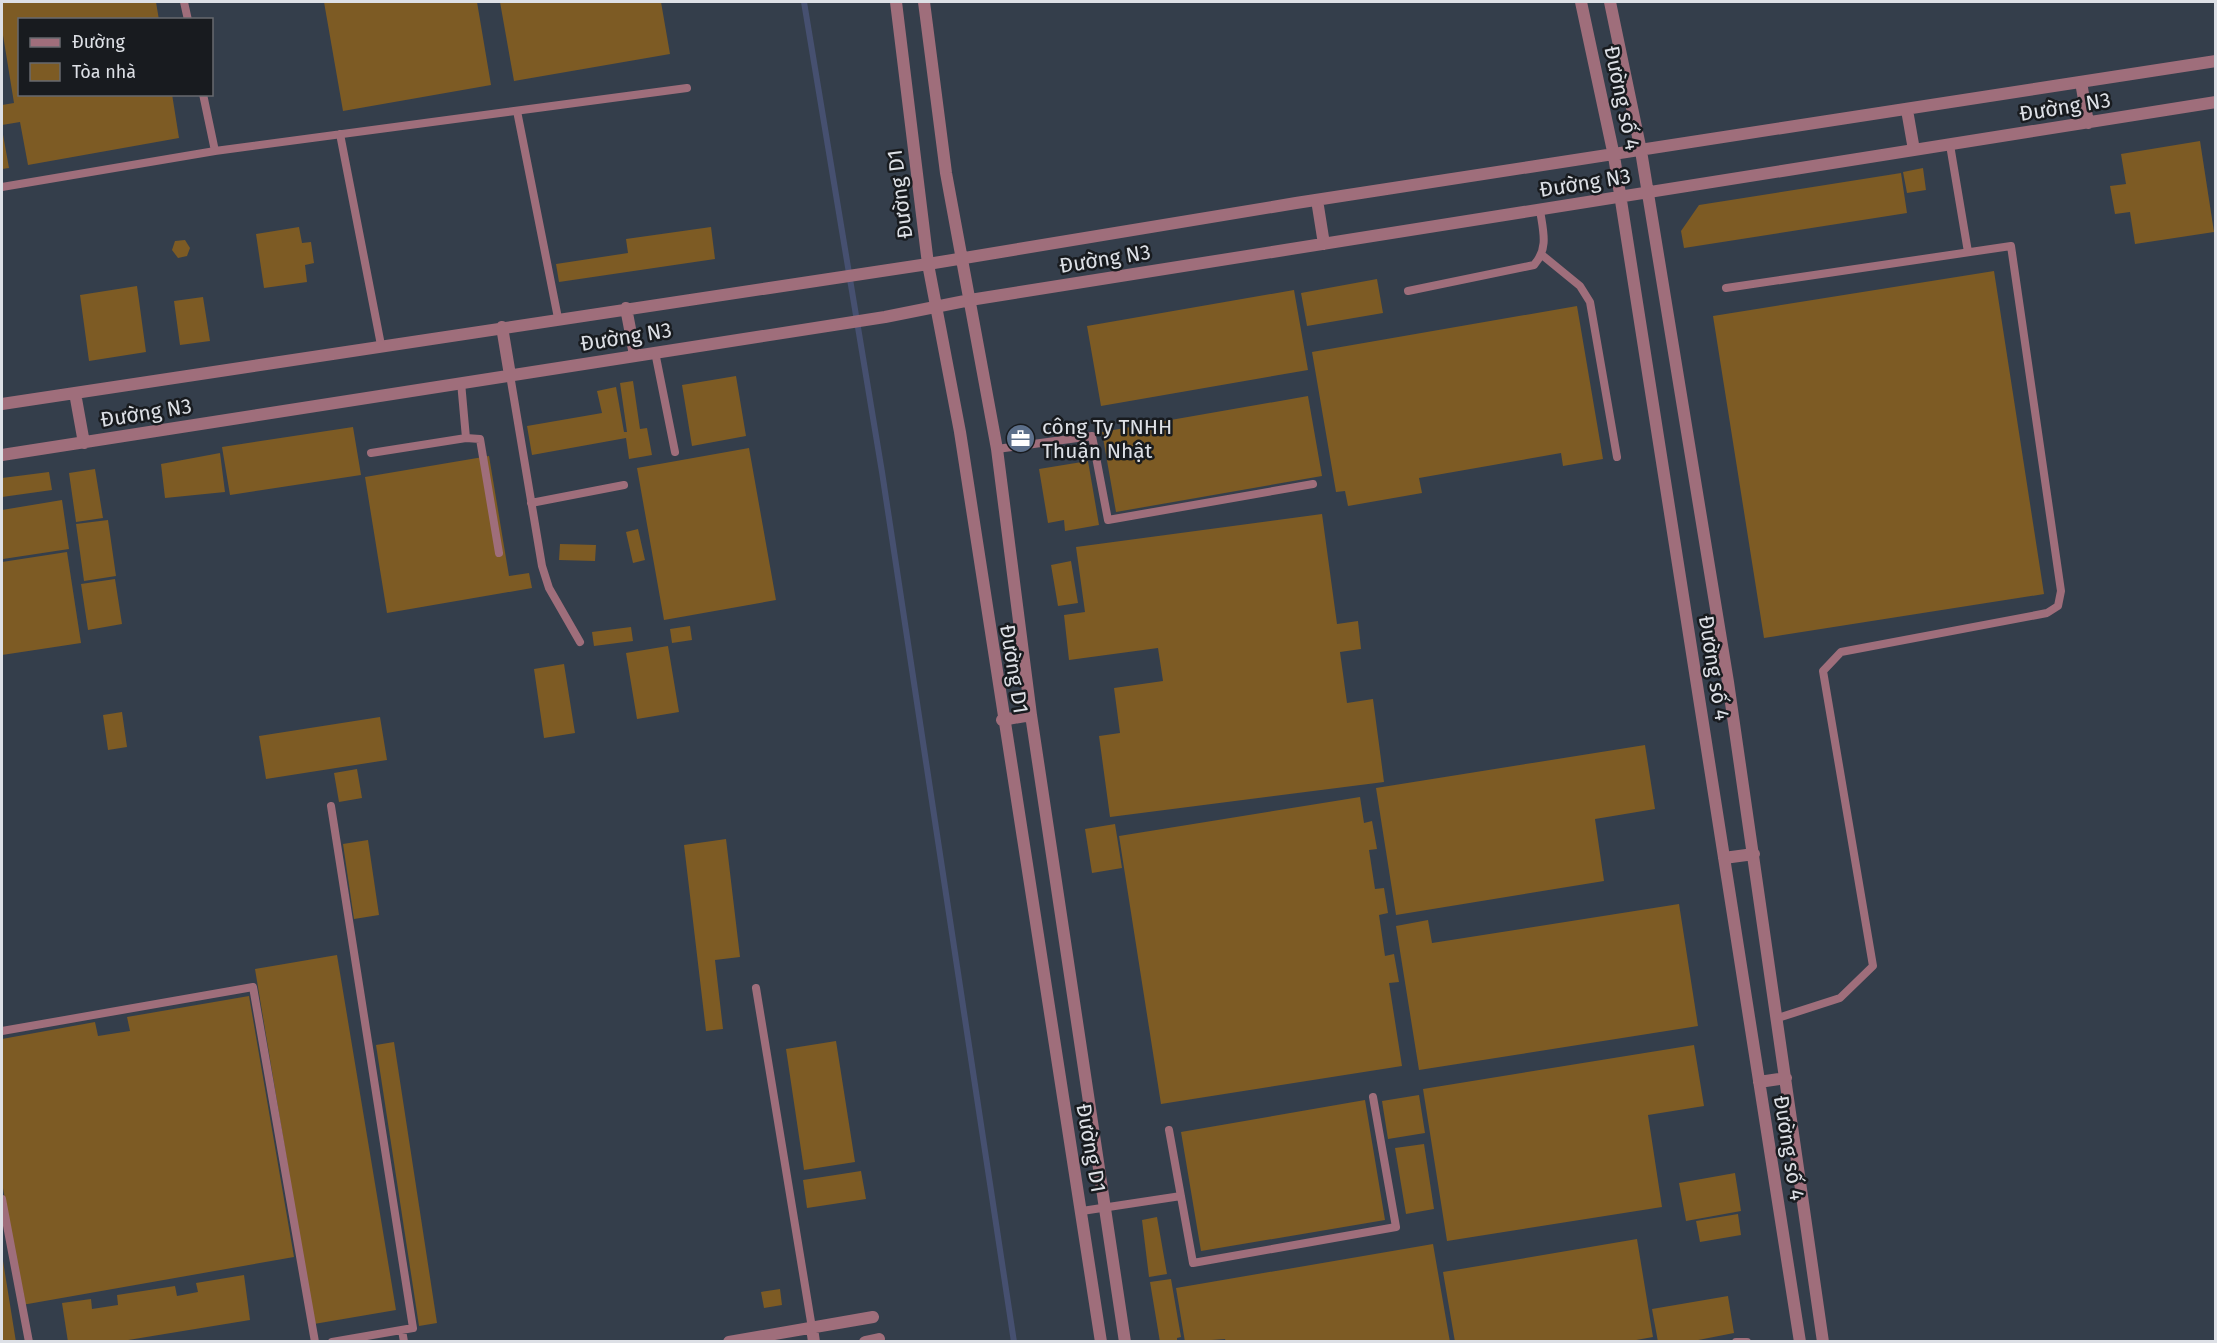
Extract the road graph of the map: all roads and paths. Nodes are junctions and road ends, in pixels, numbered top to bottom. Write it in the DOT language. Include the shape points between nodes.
graph roads {
  1 [pos="184,2"];
  2 [pos="896,2"];
  3 [pos="924,2"];
  4 [pos="1581,2"];
  5 [pos="1610,2"];
  6 [pos="188,18"];
  7 [pos="2216,61"];
  8 [pos="2081,82"];
  9 [pos="687,88"];
  10 [pos="203,96"];
  11 [pos="2216,102"];
  12 [pos="1907,110"];
  13 [pos="517,111"];
  14 [pos="2088,123"];
  15 [pos="340,134"];
  16 [pos="1950,145"];
  17 [pos="1914,150"];
  18 [pos="215,151"];
  19 [pos="1641,151"];
  20 [pos="1614,156"];
  21 [pos="2,187"];
  22 [pos="1646,193"];
  23 [pos="1620,198"];
  24 [pos="1317,200"];
  25 [pos="1540,210"];
  26 [pos="1324,244"];
  27 [pos="1968,252"];
  28 [pos="1542,255"];
  29 [pos="960,259"];
  30 [pos="928,264"];
  31 [pos="1726,288"];
  32 [pos="1408,291"];
  33 [pos="970,300"];
  34 [pos="626,308"];
  35 [pos="937,308"];
  36 [pos="558,318"];
  37 [pos="502,327"];
  38 [pos="381,345"];
  39 [pos="655,352"];
  40 [pos="635,355"];
  41 [pos="510,375"];
  42 [pos="461,382"];
  43 [pos="75,393"];
  44 [pos="2,404"];
  45 [pos="466,438"];
  46 [pos="84,443"];
  47 [pos="997,449"];
  48 [pos="675,452"];
  49 [pos="371,453"];
  50 [pos="2,455"];
  51 [pos="1617,457"];
  52 [pos="1313,484"];
  53 [pos="624,485"];
  54 [pos="531,503"];
  55 [pos="499,553"];
  56 [pos="580,642"];
  57 [pos="1031,715"];
  58 [pos="1002,720"];
  59 [pos="331,806"];
  60 [pos="1754,854"];
  61 [pos="1725,858"];
  62 [pos="756,988"];
  63 [pos="1778,1018"];
  64 [pos="2,1031"];
  65 [pos="1786,1078"];
  66 [pos="1759,1082"];
  67 [pos="1373,1097"];
  68 [pos="1169,1130"];
  69 [pos="1181,1196"];
  70 [pos="2,1199"];
  71 [pos="1106,1208"];
  72 [pos="1082,1210"];
  73 [pos="873,1317"];
  74 [pos="812,1328"];
  75 [pos="402,1330"];
  76 [pos="879,1339"];
  77 [pos="29,1341"];
  78 [pos="315,1341"];
  79 [pos="332,1341"];
  80 [pos="404,1341"];
  81 [pos="729,1341"];
  82 [pos="814,1341"];
  83 [pos="865,1341"];
  84 [pos="1101,1341"];
  85 [pos="1125,1341"];
  86 [pos="1736,1341"];
  87 [pos="1747,1341"];
  88 [pos="1800,1341"];
  89 [pos="1823,1341"];
  1 -- 6 [label="lane"];
  2 -- 30 [label="street, Đường D1"];
  3 -- 29 [label="street, Đường D1"];
  4 -- 20 [label="street, Đường số 4"];
  5 -- 19 [label="street, Đường số 4"];
  7 -- 8 [label="street, Đường N3"];
  8 -- 12 [label="street, Đường N3"];
  8 -- 14 [label="street"];
  9 -- 13 [label="lane"];
  10 -- 18 [label="lane"];
  11 -- 14 [label="street, Đường N3"];
  12 -- 17 [label="street"];
  12 -- 19 [label="street, Đường N3"];
  13 -- 15 [label="lane"];
  13 -- 36 [label="lane"];
  14 -- 16 [label="street, Đường N3"];
  15 -- 18 [label="lane"];
  15 -- 38 [label="lane"];
  16 -- 17 [label="street, Đường N3"];
  16 -- 27 [label="lane"];
  17 -- 22 [label="street, Đường N3"];
  18 -- 21 [label="lane"];
  19 -- 20 [label="street, Đường N3"];
  19 -- 22 [label="street, Đường số 4"];
  20 -- 23 [label="street, Đường số 4"];
  20 -- 24 [label="street, Đường N3"];
  22 -- 23 [label="street, Đường N3"];
  22 -- 60 [label="street, Đường số 4"];
  23 -- 25 [label="street, Đường N3"];
  23 -- 61 [label="street, Đường số 4"];
  24 -- 26 [label="street"];
  24 -- 29 [label="street, Đường N3"];
  25 -- 26 [label="street, Đường N3"];
  25 -- 28 [label="lane" via="1545,246"];
  26 -- 33 [label="street, Đường N3"];
  27 -- 31 [label="lane"];
  27 -- 63 [label="lane" via="2011,246 2061,591 2058,606 2047,613 1841,652 1823,671 1873,966 1840,999"];
  28 -- 32 [label="lane" via="1534,265"];
  28 -- 51 [label="lane" via="1580,286 1590,302"];
  29 -- 30 [label="street, Đường N3"];
  29 -- 33 [label="street, Đường D1"];
  30 -- 34 [label="street, Đường N3"];
  30 -- 35 [label="street, Đường D1"];
  33 -- 35 [label="street, Đường N3"];
  33 -- 47 [label="street, Đường D1"];
  34 -- 36 [label="street, Đường N3"];
  34 -- 40 [label="street"];
  35 -- 39 [label="street, Đường N3"];
  35 -- 58 [label="street, Đường D1" via="960,432"];
  36 -- 37 [label="street, Đường N3"];
  37 -- 38 [label="street, Đường N3"];
  37 -- 41 [label="street"];
  38 -- 43 [label="street, Đường N3"];
  39 -- 40 [label="street, Đường N3"];
  39 -- 48 [label="lane"];
  40 -- 41 [label="street, Đường N3"];
  41 -- 42 [label="street, Đường N3"];
  41 -- 54 [label="lane"];
  42 -- 45 [label="lane"];
  42 -- 46 [label="street, Đường N3"];
  43 -- 44 [label="street, Đường N3"];
  43 -- 46 [label="street"];
  45 -- 49 [label="lane"];
  45 -- 55 [label="lane" via="480,439"];
  46 -- 50 [label="street, Đường N3"];
  47 -- 52 [label="lane" via="1092,436 1108,520"];
  47 -- 57 [label="street, Đường D1"];
  53 -- 54 [label="lane"];
  54 -- 56 [label="lane" via="549,588"];
  57 -- 58 [label="street"];
  57 -- 71 [label="street, Đường D1"];
  58 -- 72 [label="street, Đường D1"];
  59 -- 75 [label="lane" via="413,1328"];
  60 -- 61 [label="street"];
  60 -- 63 [label="street, Đường số 4"];
  61 -- 66 [label="street, Đường số 4"];
  62 -- 74 [label="lane"];
  63 -- 65 [label="street, Đường số 4"];
  64 -- 78 [label="lane" via="253,987"];
  65 -- 66 [label="street"];
  65 -- 89 [label="street, Đường số 4"];
  66 -- 88 [label="street, Đường số 4"];
  67 -- 69 [label="lane" via="1396,1227 1192,1263"];
  68 -- 69 [label="lane"];
  69 -- 71 [label="lane"];
  70 -- 77 [label="lane"];
  71 -- 72 [label="lane"];
  71 -- 85 [label="street, Đường D1"];
  72 -- 84 [label="street, Đường D1"];
  73 -- 74 [label="street"];
  74 -- 81 [label="street"];
  74 -- 82 [label="street"];
  75 -- 79 [label="lane"];
  75 -- 80 [label="lane"];
  76 -- 83 [label="street"];
  86 -- 87 [label="lane"];
}
